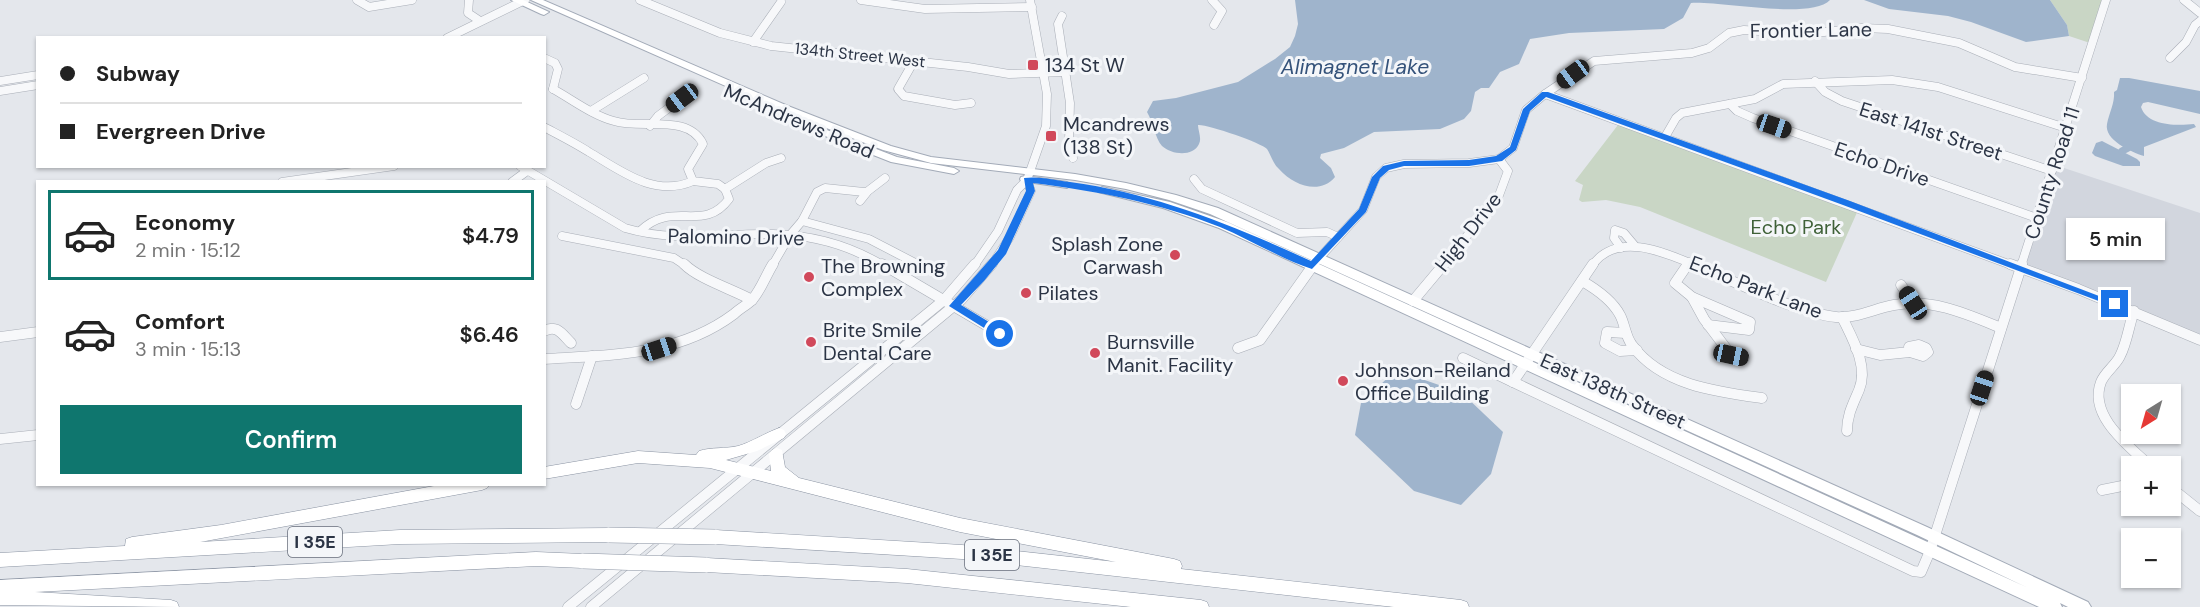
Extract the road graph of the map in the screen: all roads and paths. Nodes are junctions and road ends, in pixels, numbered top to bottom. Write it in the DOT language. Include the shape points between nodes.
graph roads {
  1 [pos="357,0"];
  2 [pos="412,0"];
  3 [pos="470,0"];
  4 [pos="535,0"];
  5 [pos="640,0"];
  6 [pos="861,0"];
  7 [pos="1212,0"];
  8 [pos="2106,0"];
  9 [pos="2184,0"];
  10 [pos="520,1"];
  11 [pos="652,2"];
  12 [pos="781,2"];
  13 [pos="1031,4"];
  14 [pos="2200,13"];
  15 [pos="1062,16"];
  16 [pos="480,21"];
  17 [pos="2200,21"];
  18 [pos="1214,25"];
  19 [pos="451,36"];
  20 [pos="753,42"];
  21 [pos="2170,58"];
  22 [pos="546,59"];
  23 [pos="914,61"];
  24 [pos="1064,72"];
  25 [pos="1044,74"];
  26 [pos="36,75"];
  27 [pos="644,78"];
  28 [pos="2082,78"];
  29 [pos="0,81"];
  30 [pos="1815,81"];
  31 [pos="36,85"];
  32 [pos="554,89"];
  33 [pos="0,91"];
  34 [pos="546,93"];
  35 [pos="1545,94"];
  36 [pos="682,98"];
  37 [pos="971,103"];
  38 [pos="1731,104"];
  39 [pos="591,111"];
  40 [pos="650,126"];
  41 [pos="546,128"];
  42 [pos="2066,128"];
  43 [pos="1665,137"];
  44 [pos="781,158"];
  45 [pos="1073,158"];
  46 [pos="1499,159"];
  47 [pos="380,168"];
  48 [pos="523,169"];
  49 [pos="2052,171"];
  50 [pos="1029,176"];
  51 [pos="885,178"];
  52 [pos="1194,179"];
  53 [pos="296,180"];
  54 [pos="542,180"];
  55 [pos="693,181"];
  56 [pos="546,182"];
  57 [pos="726,189"];
  58 [pos="864,192"];
  59 [pos="860,201"];
  60 [pos="2037,218"];
  61 [pos="802,221"];
  62 [pos="640,231"];
  63 [pos="790,235"];
  64 [pos="562,236"];
  65 [pos="1338,237"];
  66 [pos="1635,246"];
  67 [pos="1621,248"];
  68 [pos="1316,262"];
  69 [pos="1689,262"];
  70 [pos="924,267"];
  71 [pos="2021,268"];
  72 [pos="1581,281"];
  73 [pos="1901,285"];
  74 [pos="1692,297"];
  75 [pos="752,300"];
  76 [pos="944,300"];
  77 [pos="1413,301"];
  78 [pos="1913,303"];
  79 [pos="954,306"];
  80 [pos="2134,311"];
  81 [pos="1842,317"];
  82 [pos="1708,325"];
  83 [pos="2001,328"];
  84 [pos="546,330"];
  85 [pos="36,332"];
  86 [pos="1626,333"];
  87 [pos="0,337"];
  88 [pos="1008,338"];
  89 [pos="2200,340"];
  90 [pos="571,343"];
  91 [pos="1238,348"];
  92 [pos="1856,349"];
  93 [pos="1637,350"];
  94 [pos="1910,352"];
  95 [pos="592,356"];
  96 [pos="546,358"];
  97 [pos="1463,358"];
  98 [pos="1527,358"];
  99 [pos="1744,358"];
  100 [pos="1513,382"];
  101 [pos="1762,398"];
  102 [pos="576,404"];
  103 [pos="1847,431"];
  104 [pos="778,434"];
  105 [pos="36,435"];
  106 [pos="0,439"];
  107 [pos="777,454"];
  108 [pos="647,456"];
  109 [pos="2140,456"];
  110 [pos="736,469"];
  111 [pos="546,473"];
  112 [pos="754,473"];
  113 [pos="471,486"];
  114 [pos="2121,486"];
  115 [pos="2102,490"];
  116 [pos="828,492"];
  117 [pos="2181,496"];
  118 [pos="2200,512"];
  119 [pos="1932,543"];
  120 [pos="22,558"];
  121 [pos="0,560"];
  122 [pos="1269,584"];
  123 [pos="0,587"];
  124 [pos="0,598"];
  125 [pos="171,607"];
  126 [pos="568,607"];
  127 [pos="591,607"];
  128 [pos="1201,607"];
  129 [pos="1461,607"];
  130 [pos="2054,607"];
  131 [pos="2083,607"];
  1 -- 2 [label="street" via="369,7"];
  3 -- 16 [label="street" via="468,13"];
  4 -- 50 [label="main road, McAndrews Road" via="879,146 931,160"];
  5 -- 11 [label="street, 134th Street West"];
  6 -- 13 [label="street" via="929,11 969,12"];
  7 -- 18 [label="street" via="1222,11"];
  8 -- 28 [label="street, County Road 11"];
  9 -- 14 [label="street"];
  10 -- 16 [label="street"];
  10 -- 50 [label="main road, McAndrews Road" via="869,152 935,169"];
  11 -- 20 [label="street, 134th Street West" via="720,33"];
  12 -- 20 [label="street"];
  13 -- 25 [label="street"];
  15 -- 24 [label="street" via="1058,24"];
  16 -- 19 [label="street"];
  17 -- 21 [label="street"];
  20 -- 23 [label="street, 134th Street West"];
  22 -- 32 [label="street" via="558,69"];
  23 -- 25 [label="street, 134th Street West" via="969,65 1009,74"];
  23 -- 37 [label="street" via="898,88 904,96 955,105"];
  24 -- 25 [label="street, 134th Street West"];
  24 -- 45 [label="street" via="1071,109 1069,142"];
  25 -- 50 [label="street" via="1046,126"];
  26 -- 29 [label="street"];
  27 -- 39 [label="street"];
  28 -- 35 [label="street, Frontier Lane" via="2015,67 1959,43 1888,29 1805,34 1744,30 1729,33 1709,48 1692,54 1594,61"];
  28 -- 42 [label="street, County Road 11"];
  30 -- 38 [label="street" via="1783,84 1755,99"];
  30 -- 42 [label="street" via="1918,82"];
  30 -- 49 [label="street, East 141st Street" via="1842,101"];
  31 -- 33 [label="street"];
  32 -- 34 [label="street"];
  32 -- 39 [label="street"];
  35 -- 43 [label="street"];
  35 -- 46 [label="street, Frontier Lane" via="1526,110 1513,148"];
  36 -- 40 [label="street"];
  38 -- 43 [label="street" via="1682,113"];
  38 -- 60 [label="street, Echo Drive" via="1753,118"];
  39 -- 40 [label="street" via="615,123"];
  40 -- 55 [label="street" via="676,125 693,129 701,136 701,150 688,169"];
  41 -- 55 [label="street" via="646,184 682,186"];
  42 -- 49 [label="street, County Road 11"];
  43 -- 71 [label="street"];
  44 -- 57 [label="street" via="767,160 738,185"];
  46 -- 65 [label="street" via="1386,168 1377,177 1363,210"];
  46 -- 77 [label="street, High Drive" via="1508,171 1498,198"];
  47 -- 53 [label="street"];
  48 -- 54 [label="street, Palomino Drive"];
  49 -- 60 [label="street, County Road 11"];
  50 -- 68 [label="main road, East 138th Street" via="1166,205"];
  50 -- 76 [label="street" via="1017,190 984,254"];
  50 -- 79 [label="street" via="1031,191 1002,252"];
  51 -- 58 [label="street" via="877,187"];
  52 -- 65 [label="street" via="1202,189 1297,233 1327,232"];
  55 -- 57 [label="street"];
  56 -- 62 [label="street, Palomino Drive" via="619,226"];
  57 -- 62 [label="street" via="729,199 719,211 695,218 658,218"];
  58 -- 59 [label="street"];
  58 -- 61 [label="street" via="825,188 817,192"];
  60 -- 71 [label="street, County Road 11"];
  61 -- 63 [label="street"];
  61 -- 70 [label="street" via="868,239"];
  62 -- 63 [label="street, Palomino Drive" via="692,238"];
  63 -- 75 [label="street"];
  63 -- 76 [label="street, Palomino Drive" via="861,253"];
  64 -- 75 [label="street" via="680,260 693,273"];
  65 -- 68 [label="street"];
  66 -- 67 [label="street, Echo Park Lane"];
  66 -- 67 [label="street, Echo Park Lane" via="1622,231 1615,230 1613,235"];
  66 -- 69 [label="street, Echo Park Lane"];
  67 -- 72 [label="street, Echo Park Lane" via="1598,257"];
  68 -- 77 [label="main road, East 138th Street"];
  68 -- 91 [label="street" via="1260,340"];
  68 -- 98 [label="main road, East 138th Street"];
  69 -- 74 [label="street" via="1675,283"];
  69 -- 81 [label="street, Echo Park Lane" via="1800,308"];
  71 -- 80 [label="street"];
  71 -- 83 [label="street, County Road 11"];
  72 -- 86 [label="street" via="1619,313"];
  72 -- 98 [label="street, Echo Park Lane"];
  73 -- 78 [label="street"];
  74 -- 82 [label="street"];
  74 -- 82 [label="street" via="1750,322 1749,330"];
  75 -- 95 [label="street" via="720,324 692,338 659,349"];
  76 -- 79 [label="street, Palomino Drive"];
  76 -- 104 [label="street"];
  77 -- 98 [label="main road, East 138th Street"];
  78 -- 81 [label="street, Echo Park Lane"];
  78 -- 83 [label="street, Echo Park Lane" via="1948,308"];
  79 -- 88 [label="street, Palomino Drive"];
  79 -- 107 [label="street"];
  80 -- 89 [label="street"];
  80 -- 109 [label="street" via="2121,355 2101,382 2098,400 2113,430"];
  81 -- 92 [label="street"];
  82 -- 99 [label="street" via="1731,355"];
  83 -- 119 [label="street, County Road 11"];
  84 -- 90 [label="street" via="558,329"];
  85 -- 87 [label="street"];
  86 -- 93 [label="street"];
  86 -- 93 [label="street" via="1607,332 1605,343 1620,351"];
  92 -- 94 [label="street" via="1880,355"];
  92 -- 103 [label="street" via="1862,378 1846,420"];
  93 -- 101 [label="street" via="1668,373 1702,387"];
  95 -- 96 [label="street"];
  95 -- 102 [label="street"];
  97 -- 100 [label="street"];
  98 -- 100 [label="street, Echo Park Lane"];
  98 -- 119 [label="main road, East 138th Street"];
  100 -- 119 [label="street" via="1913,571 1921,572"];
  104 -- 108 [label="highway" via="758,446 730,454"];
  104 -- 110 [label="street"];
  105 -- 106 [label="street"];
  107 -- 112 [label="street"];
  107 -- 116 [label="highway" via="782,475"];
  108 -- 110 [label="highway" via="710,462"];
  108 -- 111 [label="highway"];
  110 -- 112 [label="highway"];
  110 -- 126 [label="street"];
  112 -- 116 [label="highway"];
  112 -- 127 [label="street"];
  113 -- 120 [label="highway" via="221,532"];
  114 -- 115 [label="street"];
  116 -- 122 [label="highway" via="960,525"];
  117 -- 118 [label="street"];
  119 -- 130 [label="main road, East 138th Street"];
  119 -- 131 [label="main road, East 138th Street"];
  120 -- 121 [label="highway, I 35E"];
  120 -- 122 [label="highway, I 35E, bridge" via="400,537 715,537 962,552"];
  122 -- 129 [label="highway, I 35E"];
  123 -- 128 [label="highway, I 35E, bridge" via="536,559 907,576"];
  124 -- 125 [label="highway"];
}
